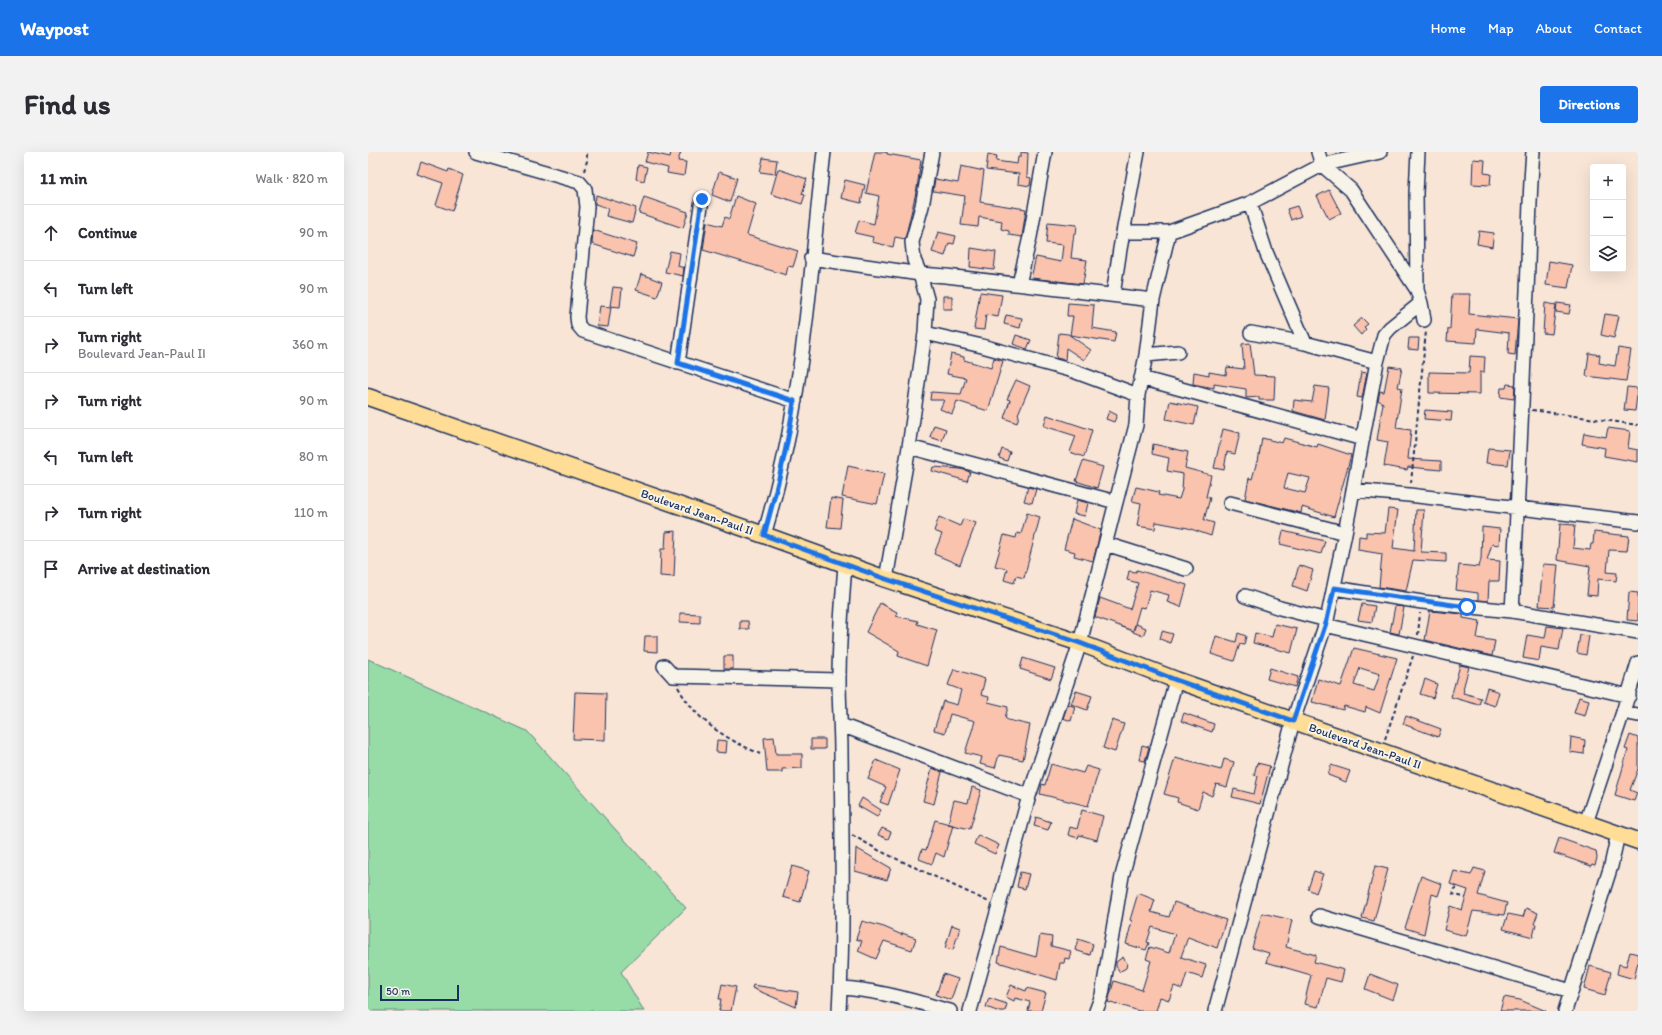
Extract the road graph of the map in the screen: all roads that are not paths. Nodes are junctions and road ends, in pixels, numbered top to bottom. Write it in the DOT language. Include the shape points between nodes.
graph roads {
  1 [pos="476,152"];
  2 [pos="824,152"];
  3 [pos="932,152"];
  4 [pos="1045,152"];
  5 [pos="1138,152"];
  6 [pos="1318,152"];
  7 [pos="1380,152"];
  8 [pos="1418,152"];
  9 [pos="1533,152"];
  10 [pos="1322,165"];
  11 [pos="702,199"];
  12 [pos="1250,204"];
  13 [pos="1124,232"];
  14 [pos="1169,232"];
  15 [pos="811,258"];
  16 [pos="920,274"];
  17 [pos="1019,284"];
  18 [pos="1416,290"];
  19 [pos="1112,295"];
  20 [pos="1153,300"];
  21 [pos="1421,303"];
  22 [pos="1424,320"];
  23 [pos="925,333"];
  24 [pos="1251,333"];
  25 [pos="1305,343"];
  26 [pos="1178,352"];
  27 [pos="1146,355"];
  28 [pos="1377,362"];
  29 [pos="678,363"];
  30 [pos="1141,378"];
  31 [pos="1138,395"];
  32 [pos="368,397"];
  33 [pos="794,401"];
  34 [pos="1363,439"];
  35 [pos="908,447"];
  36 [pos="1353,490"];
  37 [pos="1116,502"];
  38 [pos="1230,503"];
  39 [pos="1518,508"];
  40 [pos="1638,522"];
  41 [pos="1345,533"];
  42 [pos="764,535"];
  43 [pos="1106,544"];
  44 [pos="845,565"];
  45 [pos="1186,569"];
  46 [pos="886,579"];
  47 [pos="1334,588"];
  48 [pos="1245,596"];
  49 [pos="1512,611"];
  50 [pos="1326,623"];
  51 [pos="1638,632"];
  52 [pos="1080,643"];
  53 [pos="1638,663"];
  54 [pos="668,671"];
  55 [pos="839,680"];
  56 [pos="1176,680"];
  57 [pos="1629,696"];
  58 [pos="1624,712"];
  59 [pos="1638,715"];
  60 [pos="1293,721"];
  61 [pos="841,725"];
  62 [pos="1029,796"];
  63 [pos="1586,822"];
  64 [pos="1618,834"];
  65 [pos="1638,841"];
  66 [pos="1319,916"];
  67 [pos="840,988"];
  68 [pos="1572,991"];
  69 [pos="839,1011"];
  70 [pos="950,1011"];
  71 [pos="970,1011"];
  72 [pos="1096,1011"];
  73 [pos="1215,1011"];
  74 [pos="1565,1011"];
  1 -- 29 [label="street" via="579,182 587,197 578,325 590,334"];
  2 -- 15 [label="street"];
  3 -- 16 [label="street" via="912,242 914,260"];
  4 -- 17 [label="street"];
  5 -- 13 [label="street"];
  6 -- 10 [label="street"];
  7 -- 10 [label="street"];
  8 -- 18 [label="street"];
  9 -- 39 [label="street"];
  10 -- 12 [label="street"];
  10 -- 18 [label="street" via="1352,190"];
  11 -- 29 [label="street"];
  12 -- 14 [label="street"];
  12 -- 25 [label="street" via="1266,252"];
  13 -- 14 [label="street"];
  13 -- 19 [label="street"];
  14 -- 20 [label="street"];
  15 -- 16 [label="street"];
  15 -- 33 [label="street"];
  16 -- 17 [label="street"];
  16 -- 23 [label="street" via="927,299"];
  17 -- 19 [label="street"];
  18 -- 21 [label="street"];
  19 -- 20 [label="street"];
  20 -- 27 [label="street"];
  21 -- 22 [label="street"];
  21 -- 28 [label="street" via="1384,334"];
  23 -- 31 [label="street" via="1073,371"];
  23 -- 35 [label="street"];
  24 -- 25 [label="street"];
  25 -- 28 [label="street"];
  26 -- 27 [label="street"];
  27 -- 30 [label="street"];
  28 -- 34 [label="street"];
  29 -- 33 [label="street"];
  30 -- 31 [label="street"];
  30 -- 34 [label="street"];
  31 -- 37 [label="street" via="1136,425"];
  32 -- 42 [label="main road, Boulevard Jean-Paul II"];
  33 -- 42 [label="street" via="780,473"];
  34 -- 36 [label="street"];
  35 -- 37 [label="street"];
  35 -- 46 [label="street"];
  36 -- 39 [label="street" via="1409,494"];
  36 -- 41 [label="street"];
  37 -- 43 [label="street"];
  38 -- 41 [label="street"];
  39 -- 40 [label="street"];
  39 -- 49 [label="street"];
  41 -- 47 [label="street"];
  42 -- 44 [label="main road, Boulevard Jean-Paul II"];
  43 -- 45 [label="street"];
  43 -- 52 [label="street"];
  44 -- 46 [label="main road, Boulevard Jean-Paul II"];
  44 -- 55 [label="street" via="840,622"];
  46 -- 52 [label="main road, Boulevard Jean-Paul II"];
  47 -- 49 [label="street" via="1422,602"];
  47 -- 50 [label="street"];
  48 -- 50 [label="street"];
  49 -- 51 [label="street"];
  50 -- 57 [label="street" via="1416,647"];
  50 -- 60 [label="street"];
  52 -- 56 [label="main road, Boulevard Jean-Paul II"];
  52 -- 62 [label="street"];
  53 -- 57 [label="street"];
  54 -- 55 [label="street"];
  55 -- 61 [label="street"];
  56 -- 60 [label="main road, Boulevard Jean-Paul II"];
  56 -- 72 [label="street" via="1122,876 1102,995"];
  57 -- 58 [label="street"];
  58 -- 59 [label="street"];
  58 -- 63 [label="street"];
  60 -- 63 [label="main road, Boulevard Jean-Paul II"];
  60 -- 73 [label="street"];
  61 -- 62 [label="street"];
  61 -- 67 [label="street"];
  62 -- 71 [label="street"];
  63 -- 64 [label="main road, Boulevard Jean-Paul II"];
  64 -- 65 [label="main road, Boulevard Jean-Paul II"];
  64 -- 68 [label="street" via="1611,866"];
  66 -- 68 [label="street"];
  67 -- 69 [label="street"];
  67 -- 70 [label="street" via="894,995"];
  68 -- 74 [label="street"];
}
